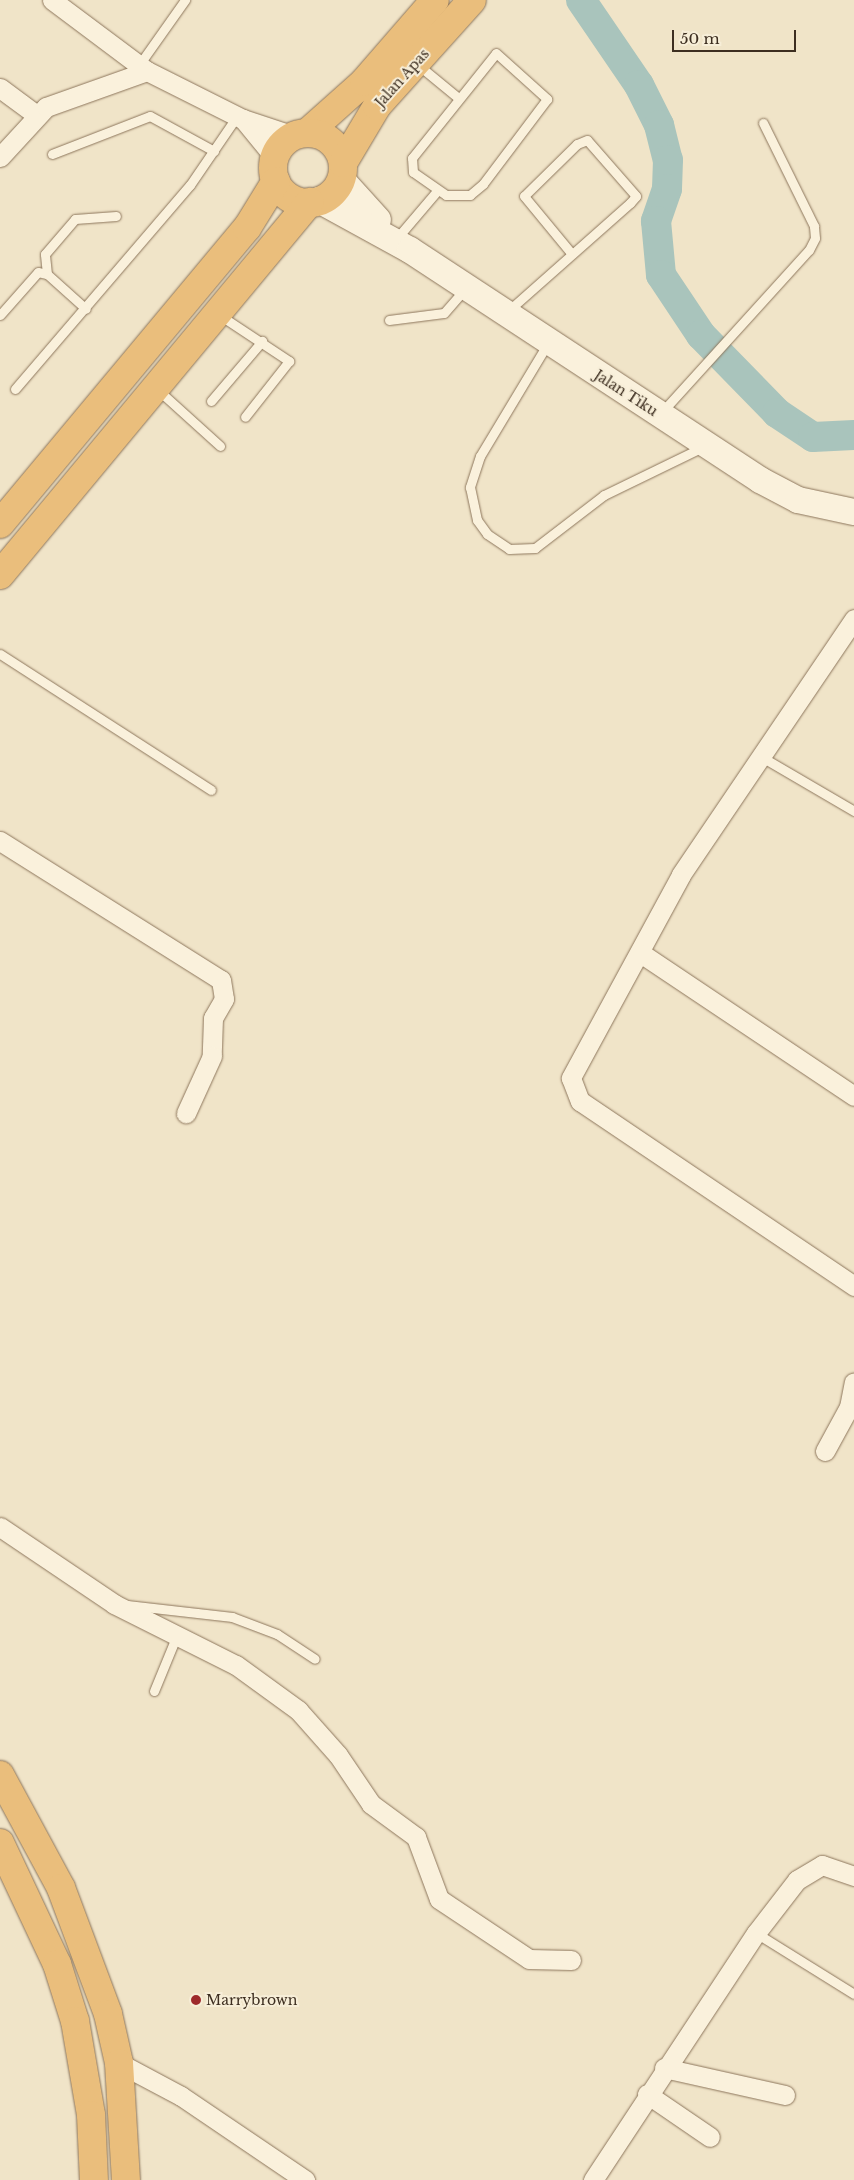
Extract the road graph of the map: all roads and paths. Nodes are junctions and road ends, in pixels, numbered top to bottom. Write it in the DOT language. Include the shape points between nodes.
graph roads {
  1 [pos="52,0"];
  2 [pos="185,0"];
  3 [pos="436,0"];
  4 [pos="472,0"];
  5 [pos="416,63"];
  6 [pos="143,68"];
  7 [pos="0,88"];
  8 [pos="457,97"];
  9 [pos="35,114"];
  10 [pos="240,118"];
  11 [pos="763,123"];
  12 [pos="300,134"];
  13 [pos="214,151"];
  14 [pos="52,154"];
  15 [pos="0,157"];
  16 [pos="276,170"];
  17 [pos="342,171"];
  18 [pos="437,191"];
  19 [pos="315,201"];
  20 [pos="116,216"];
  21 [pos="403,244"];
  22 [pos="572,254"];
  23 [pos="47,274"];
  24 [pos="466,288"];
  25 [pos="86,309"];
  26 [pos="216,313"];
  27 [pos="505,314"];
  28 [pos="0,315"];
  29 [pos="389,320"];
  30 [pos="262,341"];
  31 [pos="548,343"];
  32 [pos="155,388"];
  33 [pos="15,389"];
  34 [pos="211,401"];
  35 [pos="659,415"];
  36 [pos="245,417"];
  37 [pos="220,446"];
  38 [pos="706,446"];
  39 [pos="854,512"];
  40 [pos="0,524"];
  41 [pos="0,575"];
  42 [pos="854,619"];
  43 [pos="0,654"];
  44 [pos="760,756"];
  45 [pos="210,790"];
  46 [pos="854,811"];
  47 [pos="0,841"];
  48 [pos="642,954"];
  49 [pos="854,1096"];
  50 [pos="186,1112"];
  51 [pos="854,1286"];
  52 [pos="854,1382"];
  53 [pos="825,1451"];
  54 [pos="0,1527"];
  55 [pos="114,1604"];
  56 [pos="178,1632"];
  57 [pos="315,1659"];
  58 [pos="154,1691"];
  59 [pos="0,1775"];
  60 [pos="0,1843"];
  61 [pos="854,1876"];
  62 [pos="756,1933"];
  63 [pos="570,1960"];
  64 [pos="854,1994"];
  65 [pos="119,2064"];
  66 [pos="664,2068"];
  67 [pos="647,2094"];
  68 [pos="785,2095"];
  69 [pos="710,2137"];
  70 [pos="94,2180"];
  71 [pos="126,2180"];
  72 [pos="305,2180"];
  73 [pos="593,2180"];
  1 -- 6 [label="street"];
  2 -- 6 [label="lane"];
  3 -- 12 [label="highway, Jalan Apas" via="364,82"];
  4 -- 5 [label="highway, Jalan Apas"];
  5 -- 8 [label="lane"];
  5 -- 17 [label="highway, Jalan Apas" via="362,125"];
  6 -- 9 [label="street"];
  6 -- 10 [label="street"];
  7 -- 9 [label="street"];
  8 -- 18 [label="lane" via="410,165"];
  8 -- 18 [label="lane" via="496,53 547,99 476,190 462,197"];
  9 -- 15 [label="street"];
  10 -- 12 [label="street"];
  10 -- 13 [label="lane"];
  10 -- 16 [label="street"];
  11 -- 35 [label="lane" via="814,226 814,238 744,323"];
  12 -- 16 [label="highway"];
  12 -- 17 [label="highway" via="327,138"];
  13 -- 14 [label="lane" via="150,116"];
  13 -- 25 [label="lane"];
  16 -- 19 [label="highway" via="290,197"];
  16 -- 40 [label="highway" via="247,228"];
  17 -- 19 [label="highway"];
  17 -- 21 [label="main road, Jalan Tiku"];
  18 -- 21 [label="lane"];
  19 -- 21 [label="main road, Jalan Tiku"];
  19 -- 26 [label="highway"];
  20 -- 23 [label="lane" via="75,219 45,254"];
  21 -- 24 [label="main road, Jalan Tiku"];
  22 -- 22 [label="lane" via="636,196 587,140 577,144 524,196"];
  22 -- 27 [label="lane"];
  23 -- 25 [label="lane"];
  23 -- 28 [label="lane" via="31,276"];
  24 -- 27 [label="main road, Jalan Tiku"];
  24 -- 29 [label="lane" via="444,313"];
  25 -- 33 [label="lane"];
  26 -- 30 [label="lane"];
  26 -- 32 [label="highway"];
  27 -- 31 [label="main road, Jalan Tiku"];
  30 -- 34 [label="lane"];
  30 -- 36 [label="lane" via="289,362"];
  31 -- 35 [label="main road, Jalan Tiku"];
  31 -- 38 [label="lane" via="503,413 472,480 472,505 487,534 509,548 535,548 604,495"];
  32 -- 37 [label="lane"];
  32 -- 41 [label="highway"];
  35 -- 38 [label="main road, Jalan Tiku"];
  38 -- 39 [label="main road, Jalan Tiku" via="798,500"];
  42 -- 44 [label="street" via="834,655"];
  43 -- 45 [label="lane"];
  44 -- 46 [label="lane"];
  44 -- 48 [label="street" via="681,875"];
  47 -- 50 [label="street" via="221,980 224,999 213,1018 212,1056"];
  48 -- 49 [label="street"];
  48 -- 51 [label="street" via="571,1078 580,1101"];
  52 -- 53 [label="street" via="849,1407"];
  54 -- 55 [label="street"];
  55 -- 56 [label="street"];
  55 -- 57 [label="lane" via="232,1617 277,1634"];
  56 -- 58 [label="lane"];
  56 -- 63 [label="street" via="272,1690 320,1731 371,1804 416,1837 434,1892 450,1908 529,1959"];
  59 -- 65 [label="highway" via="61,1888 89,1956"];
  60 -- 70 [label="highway" via="57,1964 75,2020 91,2116"];
  61 -- 62 [label="street" via="835,1866 808,1869"];
  62 -- 64 [label="lane"];
  62 -- 66 [label="street"];
  65 -- 71 [label="highway"];
  65 -- 72 [label="street" via="181,2096"];
  66 -- 67 [label="street"];
  66 -- 68 [label="street"];
  67 -- 69 [label="street"];
  67 -- 73 [label="street"];
}
